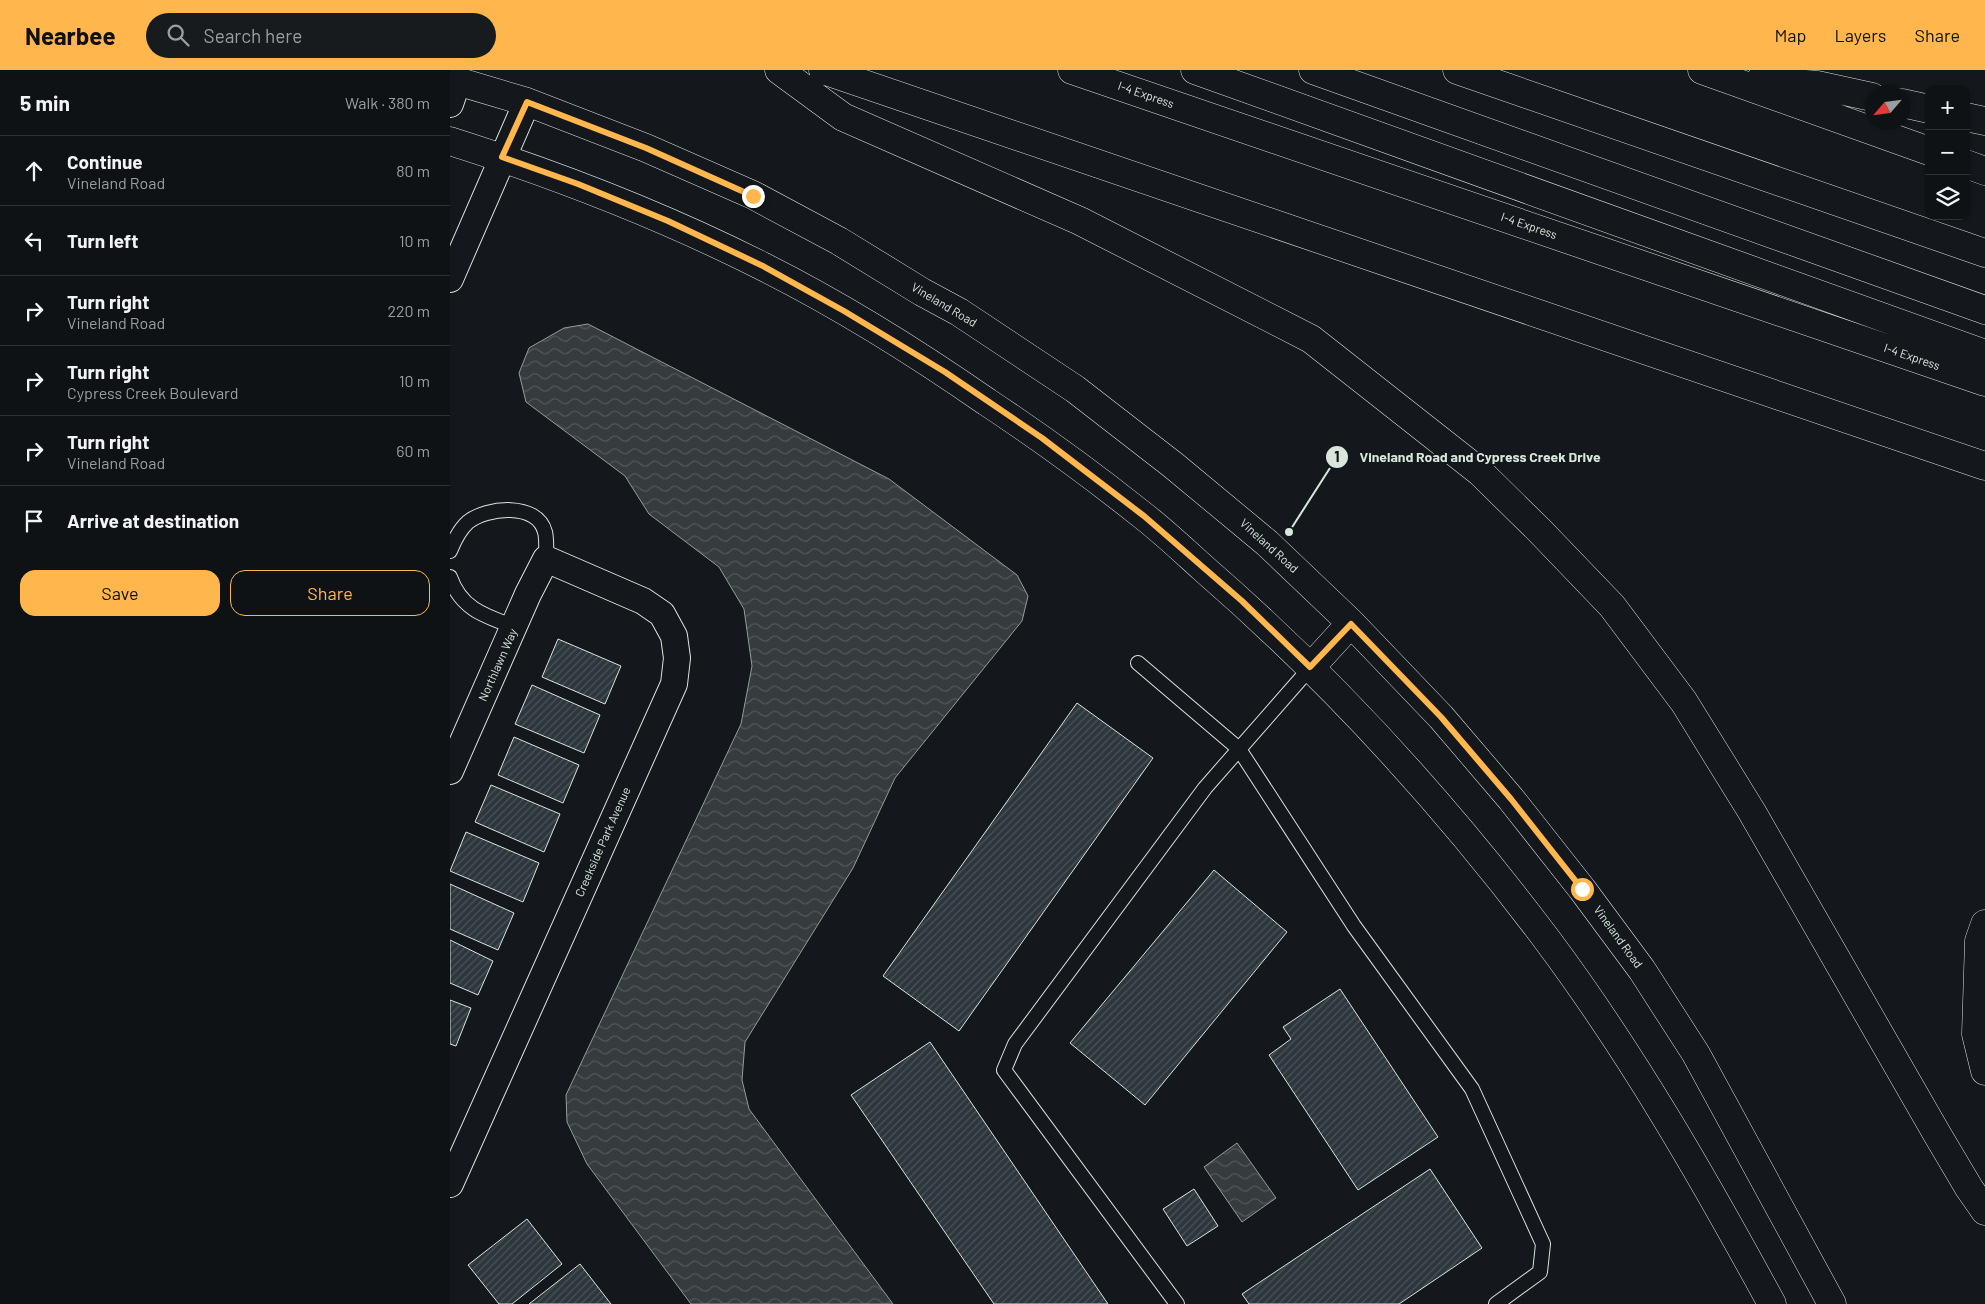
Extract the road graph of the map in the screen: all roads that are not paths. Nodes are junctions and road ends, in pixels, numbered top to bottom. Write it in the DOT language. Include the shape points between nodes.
graph roads {
  1 [pos="779,70"];
  2 [pos="823,70"];
  3 [pos="1072,70"];
  4 [pos="1195,70"];
  5 [pos="1313,70"];
  6 [pos="1457,70"];
  7 [pos="1711,73"];
  8 [pos="453,88"];
  9 [pos="1865,95"];
  10 [pos="527,102"];
  11 [pos="1910,105"];
  12 [pos="1925,108"];
  13 [pos="1970,118"];
  14 [pos="1985,121"];
  15 [pos="450,141"];
  16 [pos="1925,150"];
  17 [pos="502,157"];
  18 [pos="1970,165"];
  19 [pos="1985,171"];
  20 [pos="1985,253"];
  21 [pos="450,279"];
  22 [pos="1985,310"];
  23 [pos="1985,354"];
  24 [pos="1985,382"];
  25 [pos="1985,466"];
  26 [pos="450,552"];
  27 [pos="546,559"];
  28 [pos="450,577"];
  29 [pos="1351,624"];
  30 [pos="515,627"];
  31 [pos="1138,663"];
  32 [pos="1310,667"];
  33 [pos="1239,749"];
  34 [pos="450,771"];
  35 [pos="1985,924"];
  36 [pos="1985,1071"];
  37 [pos="450,1184"];
  38 [pos="1985,1211"];
  39 [pos="1177,1304"];
  40 [pos="1496,1304"];
  41 [pos="1772,1304"];
  42 [pos="1832,1304"];
  1 -- 38 [label="main road" via="843,117 1080,221 1311,339 1480,472 1612,606 1684,702 1752,812 1937,1134"];
  2 -- 25 [label="main road"];
  3 -- 24 [label="main road, I-4 Express"];
  4 -- 23 [label="main road"];
  5 -- 22 [label="main road"];
  6 -- 20 [label="main road"];
  7 -- 9 [label="main road" via="1817,85"];
  7 -- 16 [label="main road"];
  8 -- 10 [label="main road, Vineland Road"];
  10 -- 17 [label="street"];
  10 -- 29 [label="main road, Vineland Road" via="646,148 753,196 839,241 959,312 1075,389 1173,465 1267,543"];
  11 -- 12 [label="main road"];
  13 -- 14 [label="main road"];
  15 -- 17 [label="main road"];
  17 -- 21 [label="street"];
  17 -- 32 [label="main road" via="668,221 763,266 936,367 1042,438 1144,516 1242,601"];
  18 -- 19 [label="main road"];
  26 -- 27 [label="lane" via="456,536 468,522 484,513 502,509 520,511 537,519 545,531"];
  27 -- 30 [label="street, Northlawn Way"];
  27 -- 37 [label="street, Creekside Park Avenue" via="643,601 662,614 674,636 677,658 674,684"];
  28 -- 30 [label="lane" via="462,600 476,611"];
  29 -- 32 [label="main road"];
  29 -- 42 [label="main road, Vineland Road" via="1441,717 1511,799 1642,970 1696,1054"];
  30 -- 34 [label="street, Northlawn Way"];
  31 -- 33 [label="lane"];
  32 -- 33 [label="lane"];
  32 -- 41 [label="main road" via="1474,845 1549,943 1612,1032 1677,1135"];
  33 -- 39 [label="lane" via="1205,788 1015,1044 1004,1070"];
  33 -- 40 [label="lane" via="1354,926 1476,1097 1543,1244 1540,1272"];
  35 -- 36 [label="main road" via="1979,941 1976,1034"];
}
